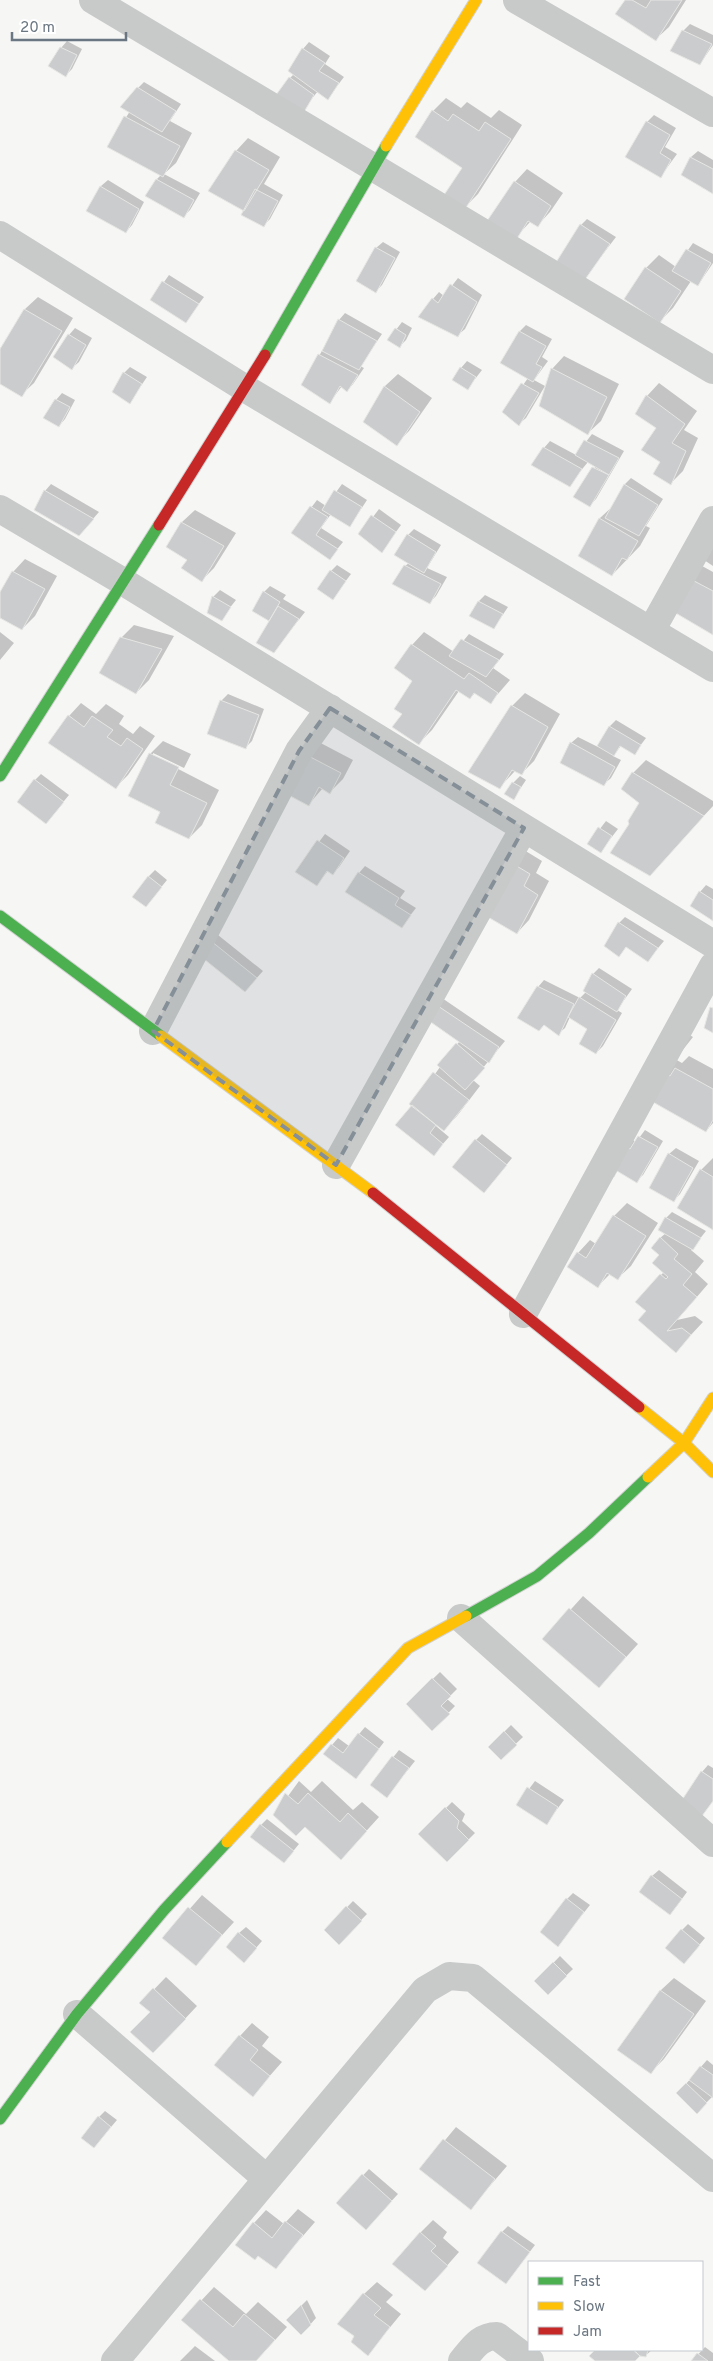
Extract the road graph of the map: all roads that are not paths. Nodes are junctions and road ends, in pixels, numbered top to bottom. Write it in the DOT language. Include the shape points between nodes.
graph roads {
  1 [pos="93,0"];
  2 [pos="476,0"];
  3 [pos="517,0"];
  4 [pos="713,113"];
  5 [pos="373,167"];
  6 [pos="0,235"];
  7 [pos="713,370"];
  8 [pos="246,389"];
  9 [pos="0,509"];
  10 [pos="713,520"];
  11 [pos="122,581"];
  12 [pos="651,631"];
  13 [pos="713,668"];
  14 [pos="330,708"];
  15 [pos="0,776"];
  16 [pos="524,828"];
  17 [pos="0,916"];
  18 [pos="713,944"];
  19 [pos="713,966"];
  20 [pos="153,1031"];
  21 [pos="336,1165"];
  22 [pos="523,1314"];
  23 [pos="713,1398"];
  24 [pos="684,1443"];
  25 [pos="713,1472"];
  26 [pos="462,1618"];
  27 [pos="713,1843"];
  28 [pos="77,2014"];
  29 [pos="0,2119"];
  30 [pos="713,2178"];
  31 [pos="267,2179"];
  32 [pos="115,2361"];
  33 [pos="462,2361"];
  34 [pos="530,2361"];
  1 -- 5 [label="street"];
  2 -- 5 [label="street"];
  3 -- 4 [label="street"];
  5 -- 7 [label="street"];
  5 -- 8 [label="street"];
  6 -- 8 [label="street"];
  8 -- 11 [label="street"];
  8 -- 12 [label="street"];
  9 -- 11 [label="street"];
  10 -- 12 [label="street"];
  11 -- 14 [label="street"];
  11 -- 15 [label="street"];
  12 -- 13 [label="street"];
  14 -- 16 [label="street"];
  14 -- 20 [label="street" via="299,751"];
  16 -- 18 [label="street"];
  16 -- 21 [label="street"];
  17 -- 20 [label="street"];
  19 -- 22 [label="street"];
  20 -- 21 [label="street"];
  21 -- 22 [label="street" via="399,1212"];
  22 -- 24 [label="street"];
  23 -- 24 [label="street"];
  24 -- 25 [label="street"];
  24 -- 26 [label="street" via="589,1533 538,1576"];
  26 -- 27 [label="street"];
  26 -- 28 [label="street" via="408,1648 164,1910"];
  28 -- 29 [label="street"];
  28 -- 31 [label="street"];
  30 -- 31 [label="street" via="473,1978 449,1976 425,1990"];
  31 -- 32 [label="street"];
  33 -- 34 [label="street" via="484,2337 492,2336 498,2336"];
}
